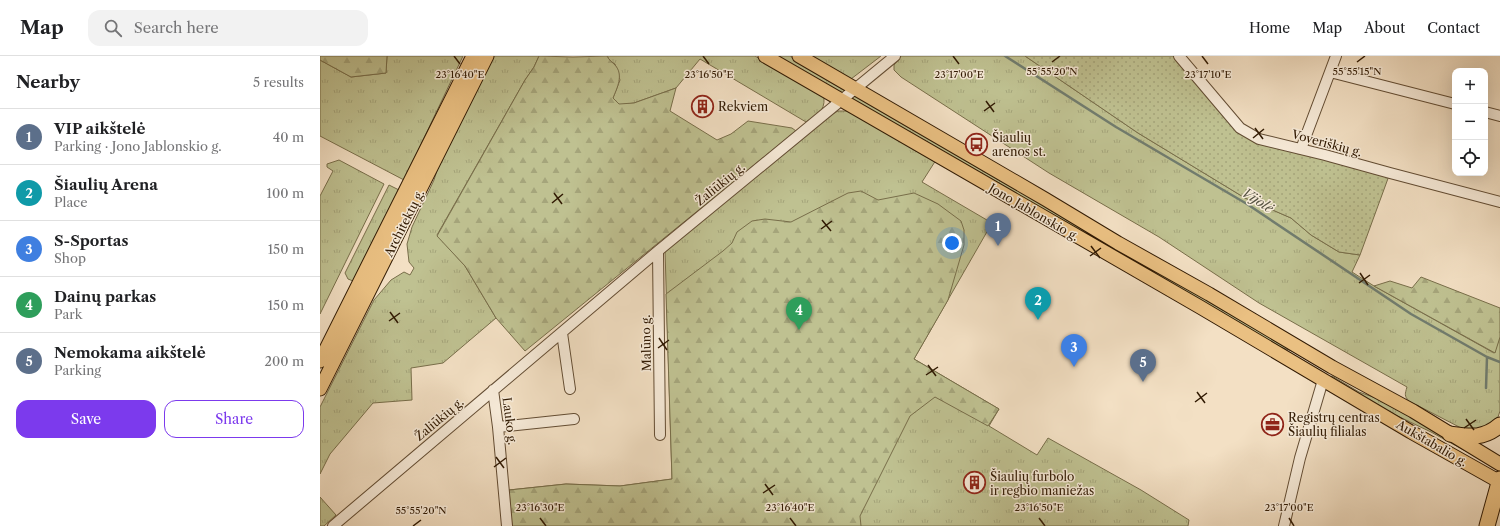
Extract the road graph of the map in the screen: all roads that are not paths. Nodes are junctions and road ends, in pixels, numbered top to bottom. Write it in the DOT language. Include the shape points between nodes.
graph roads {
  1 [pos="473,56"];
  2 [pos="487,56"];
  3 [pos="765,56"];
  4 [pos="799,56"];
  5 [pos="896,56"];
  6 [pos="1179,56"];
  7 [pos="1336,56"];
  8 [pos="1330,72"];
  9 [pos="856,89"];
  10 [pos="842,101"];
  11 [pos="1452,103"];
  12 [pos="1488,113"];
  13 [pos="1500,116"];
  14 [pos="434,134"];
  15 [pos="446,140"];
  16 [pos="1301,149"];
  17 [pos="1500,202"];
  18 [pos="658,251"];
  19 [pos="562,333"];
  20 [pos="320,361"];
  21 [pos="1332,367"];
  22 [pos="1324,380"];
  23 [pos="320,389"];
  24 [pos="570,389"];
  25 [pos="493,390"];
  26 [pos="574,419"];
  27 [pos="1500,425"];
  28 [pos="498,427"];
  29 [pos="1450,434"];
  30 [pos="660,435"];
  31 [pos="1500,464"];
  32 [pos="1500,481"];
  33 [pos="345,522"];
  34 [pos="333,526"];
  35 [pos="507,526"];
  36 [pos="1284,526"];
  37 [pos="1487,526"];
  1 -- 14 [label="main road, Architektų g."];
  2 -- 15 [label="main road, Architektų g."];
  3 -- 10 [label="main road, Jono Jablonskio g."];
  4 -- 9 [label="main road, Jono Jablonskio g."];
  5 -- 9 [label="street, Žaliūkių g."];
  6 -- 16 [label="street, Voveriškių g." via="1240,128 1259,139"];
  7 -- 8 [label="street"];
  8 -- 11 [label="street"];
  8 -- 16 [label="street"];
  9 -- 10 [label="street, Žaliūkių g."];
  9 -- 21 [label="main road, Jono Jablonskio g."];
  10 -- 18 [label="street, Žaliūkių g."];
  10 -- 22 [label="main road, Jono Jablonskio g."];
  12 -- 13 [label="street"];
  14 -- 15 [label="main road"];
  14 -- 20 [label="main road, Architektų g."];
  15 -- 23 [label="main road, Architektų g."];
  16 -- 17 [label="street, Voveriškių g."];
  18 -- 19 [label="street, Žaliūkių g."];
  18 -- 30 [label="street, Malūno g."];
  19 -- 24 [label="street"];
  19 -- 25 [label="street, Žaliūkių g."];
  21 -- 22 [label="main road"];
  21 -- 29 [label="main road, Aukštabalio g."];
  22 -- 32 [label="main road, Aukštabalio g."];
  22 -- 36 [label="street" via="1300,458"];
  25 -- 28 [label="street, Lauko g."];
  25 -- 33 [label="street, Žaliūkių g."];
  26 -- 28 [label="street"];
  27 -- 29 [label="highway" via="1482,436"];
  28 -- 35 [label="street, Lauko g."];
  29 -- 31 [label="main road, Aukštabalio g."];
  32 -- 37 [label="highway"];
  33 -- 34 [label="street, Žaliūkių g."];
}
